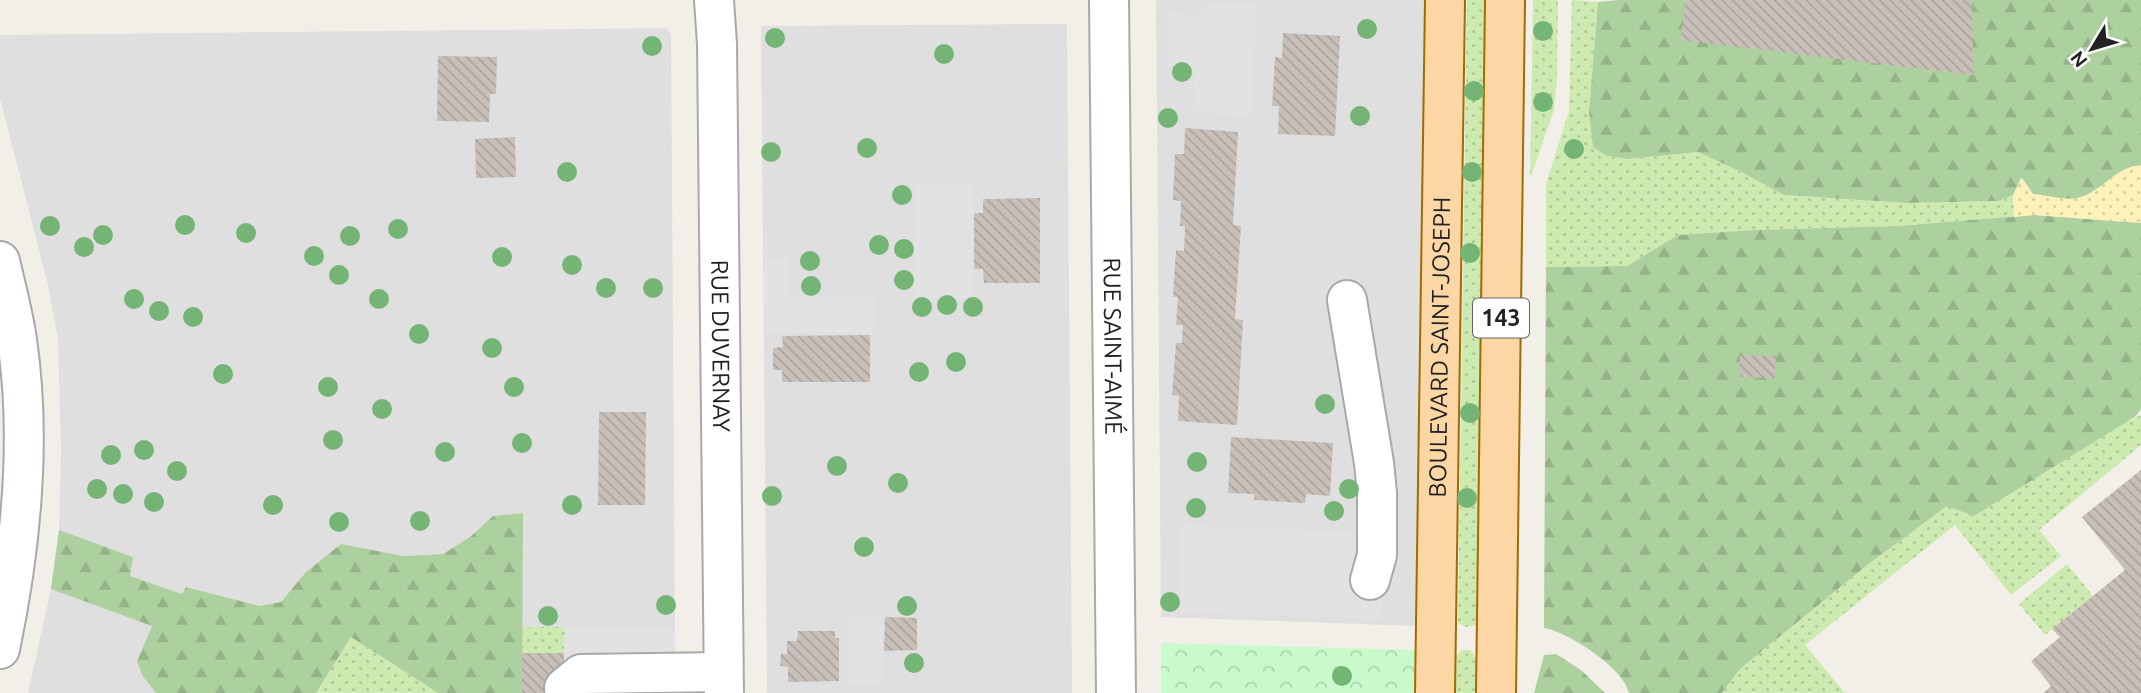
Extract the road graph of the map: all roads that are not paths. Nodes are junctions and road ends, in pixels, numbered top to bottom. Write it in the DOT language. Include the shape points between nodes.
graph roads {
  1 [pos="715,0"];
  2 [pos="1109,0"];
  3 [pos="1445,0"];
  4 [pos="1506,0"];
  5 [pos="0,261"];
  6 [pos="1347,300"];
  7 [pos="10,381"];
  8 [pos="1370,580"];
  9 [pos="0,649"];
  10 [pos="723,683"];
  11 [pos="564,688"];
  12 [pos="1116,693"];
  13 [pos="1435,693"];
  14 [pos="1496,693"];
  1 -- 10 [label="street, RUE DUVERNAY"];
  2 -- 12 [label="street, RUE SAINT-AIMÉ"];
  3 -- 13 [label="main road, BOULEVARD SAINT-JOSEPH / 143"];
  4 -- 14 [label="main road, 143"];
  5 -- 7 [label="street" via="17,339"];
  6 -- 8 [label="street" via="1377,493 1377,555"];
  7 -- 9 [label="street" via="22,477 15,568"];
  10 -- 11 [label="street" via="581,674"];
}
